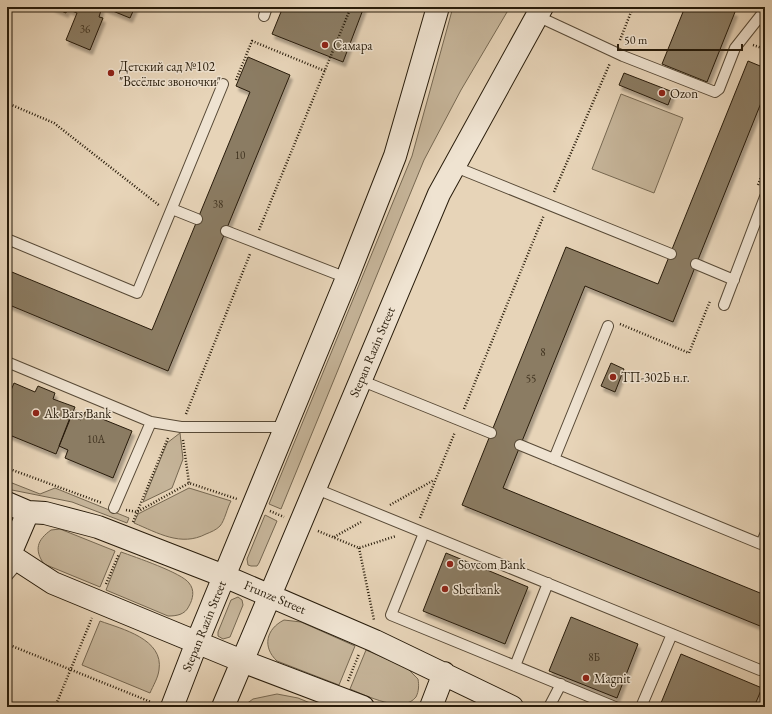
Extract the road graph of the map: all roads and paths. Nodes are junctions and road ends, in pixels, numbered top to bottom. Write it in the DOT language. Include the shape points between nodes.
graph roads {
  1 [pos="351,7"];
  2 [pos="438,7"];
  3 [pos="633,7"];
  4 [pos="765,10"];
  5 [pos="539,11"];
  6 [pos="615,52"];
  7 [pos="223,84"];
  8 [pos="7,103"];
  9 [pos="453,166"];
  10 [pos="765,167"];
  11 [pos="756,189"];
  12 [pos="765,197"];
  13 [pos="548,204"];
  14 [pos="171,211"];
  15 [pos="197,219"];
  16 [pos="226,231"];
  17 [pos="7,239"];
  18 [pos="255,242"];
  19 [pos="671,254"];
  20 [pos="696,264"];
  21 [pos="721,274"];
  22 [pos="347,278"];
  23 [pos="734,280"];
  24 [pos="724,305"];
  25 [pos="610,324"];
  26 [pos="7,362"];
  27 [pos="360,380"];
  28 [pos="460,420"];
  29 [pos="151,422"];
  30 [pos="181,427"];
  31 [pos="286,427"];
  32 [pos="491,433"];
  33 [pos="520,446"];
  34 [pos="554,459"];
  35 [pos="7,468"];
  36 [pos="189,483"];
  37 [pos="314,488"];
  38 [pos="7,503"];
  39 [pos="253,505"];
  40 [pos="114,508"];
  41 [pos="28,512"];
  42 [pos="300,523"];
  43 [pos="420,531"];
  44 [pos="765,535"];
  45 [pos="359,548"];
  46 [pos="11,561"];
  47 [pos="224,576"];
  48 [pos="548,583"];
  49 [pos="271,595"];
  50 [pos="377,613"];
  51 [pos="370,629"];
  52 [pos="672,634"];
  53 [pos="197,642"];
  54 [pos="7,644"];
  55 [pos="242,661"];
  56 [pos="515,666"];
  57 [pos="71,669"];
  58 [pos="760,670"];
  59 [pos="444,673"];
  60 [pos="561,684"];
  61 [pos="340,699"];
  62 [pos="151,702"];
  63 [pos="55,707"];
  64 [pos="172,707"];
  65 [pos="223,707"];
  66 [pos="363,707"];
  67 [pos="431,707"];
  68 [pos="512,707"];
  69 [pos="549,707"];
  70 [pos="616,707"];
  71 [pos="641,707"];
  1 -- 18 [label="path"];
  2 -- 22 [label="main road, Stepan Razin Street" via="394,156"];
  3 -- 6 [label="path"];
  4 -- 6 [label="lane" via="735,48 719,89 715,92"];
  5 -- 6 [label="lane"];
  5 -- 9 [label="main road, Stepan Razin Street"];
  6 -- 13 [label="path"];
  7 -- 14 [label="lane"];
  8 -- 14 [label="path" via="54,122"];
  9 -- 13 [label="lane"];
  9 -- 27 [label="main road, Stepan Razin Street"];
  10 -- 11 [label="path"];
  12 -- 23 [label="lane"];
  13 -- 19 [label="lane"];
  13 -- 28 [label="path"];
  14 -- 15 [label="lane"];
  14 -- 17 [label="lane" via="137,293"];
  16 -- 18 [label="lane"];
  18 -- 22 [label="lane"];
  18 -- 30 [label="path"];
  20 -- 21 [label="lane"];
  21 -- 23 [label="lane"];
  21 -- 25 [label="path" via="689,353"];
  22 -- 31 [label="main road, Stepan Razin Street"];
  23 -- 24 [label="lane"];
  25 -- 34 [label="lane"];
  26 -- 29 [label="lane"];
  27 -- 28 [label="lane"];
  27 -- 37 [label="main road, Stepan Razin Street"];
  28 -- 32 [label="lane"];
  28 -- 43 [label="path"];
  29 -- 30 [label="lane"];
  29 -- 40 [label="lane"];
  30 -- 31 [label="lane"];
  30 -- 36 [label="path"];
  31 -- 39 [label="main road, Stepan Razin Street"];
  33 -- 34 [label="lane"];
  34 -- 44 [label="lane" via="761,544"];
  35 -- 40 [label="path"];
  36 -- 39 [label="path"];
  36 -- 40 [label="path" via="137,512"];
  37 -- 42 [label="main road, Stepan Razin Street"];
  37 -- 43 [label="lane"];
  38 -- 41 [label="main road, Frunze Street"];
  39 -- 42 [label="path"];
  39 -- 47 [label="main road, Stepan Razin Street"];
  41 -- 46 [label="main road"];
  41 -- 47 [label="main road, Frunze Street" via="45,513 98,527"];
  42 -- 45 [label="path"];
  42 -- 49 [label="main road, Stepan Razin Street"];
  43 -- 45 [label="path"];
  43 -- 48 [label="lane"];
  43 -- 56 [label="lane" via="391,615"];
  45 -- 51 [label="path"];
  46 -- 53 [label="main road" via="52,583"];
  47 -- 49 [label="main road, Frunze Street"];
  47 -- 53 [label="main road, Stepan Razin Street"];
  48 -- 52 [label="lane"];
  48 -- 56 [label="lane"];
  49 -- 51 [label="main road, Frunze Street"];
  49 -- 55 [label="main road, Stepan Razin Street"];
  50 -- 51 [label="path"];
  51 -- 59 [label="main road, Frunze Street"];
  51 -- 61 [label="path"];
  52 -- 58 [label="lane"];
  52 -- 71 [label="lane"];
  53 -- 55 [label="main road"];
  53 -- 64 [label="main road, Stepan Razin Street"];
  54 -- 57 [label="path"];
  55 -- 61 [label="main road"];
  55 -- 65 [label="main road, Stepan Razin Street"];
  56 -- 60 [label="lane"];
  57 -- 62 [label="path"];
  57 -- 63 [label="path"];
  59 -- 67 [label="main road"];
  59 -- 68 [label="main road, Frunze Street"];
  60 -- 69 [label="lane"];
  60 -- 70 [label="lane"];
  61 -- 66 [label="main road"];
}
